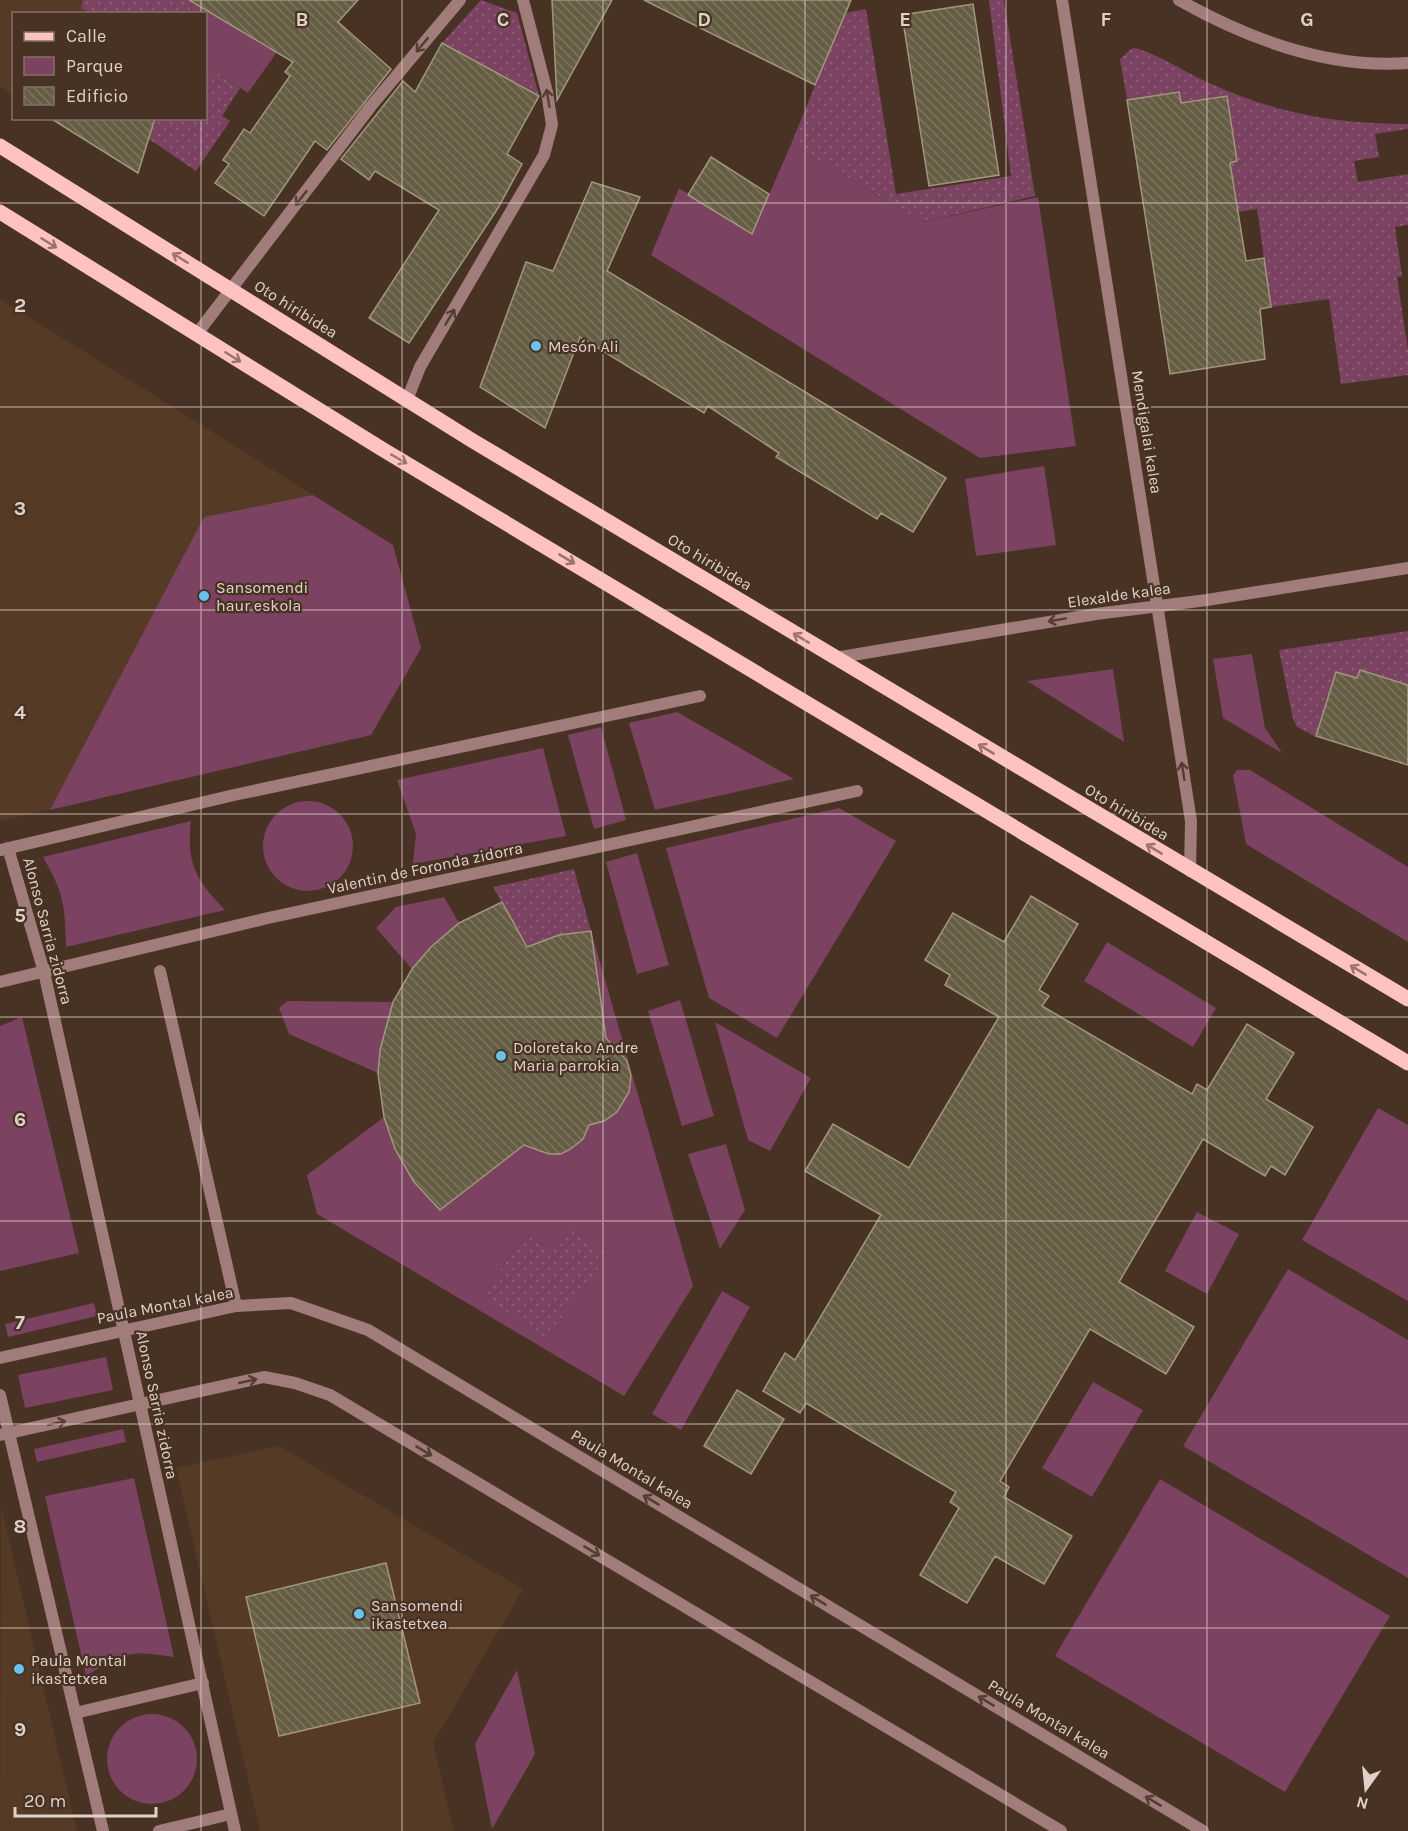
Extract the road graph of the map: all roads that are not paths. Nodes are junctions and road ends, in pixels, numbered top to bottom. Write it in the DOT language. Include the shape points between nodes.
graph roads {
  1 [pos="460,0"];
  2 [pos="523,0"];
  3 [pos="1062,0"];
  4 [pos="1179,0"];
  5 [pos="1408,63"];
  6 [pos="0,146"];
  7 [pos="0,212"];
  8 [pos="230,289"];
  9 [pos="196,335"];
  10 [pos="407,400"];
  11 [pos="1408,568"];
  12 [pos="1157,606"];
  13 [pos="834,658"];
  14 [pos="700,696"];
  15 [pos="857,791"];
  16 [pos="4,849"];
  17 [pos="1190,871"];
  18 [pos="159,971"];
  19 [pos="44,972"];
  20 [pos="0,982"];
  21 [pos="1408,999"];
  22 [pos="1408,1063"];
  23 [pos="236,1306"];
  24 [pos="124,1329"];
  25 [pos="0,1358"];
  26 [pos="0,1395"];
  27 [pos="140,1405"];
  28 [pos="5,1433"];
  29 [pos="203,1683"];
  30 [pos="75,1713"];
  31 [pos="231,1814"];
  32 [pos="103,1831"];
  33 [pos="159,1831"];
  34 [pos="235,1831"];
  35 [pos="1061,1831"];
  36 [pos="1203,1831"];
  1 -- 8 [label="street, one-way" via="371,106"];
  10 -- 2 [label="street, one-way" via="420,367 544,155 552,125"];
  3 -- 12 [label="street, Mendigalai kalea"];
  4 -- 5 [label="street" via="1261,41 1379,66"];
  8 -- 6 [label="main road, Oto hiribidea, one-way"];
  7 -- 9 [label="main road, one-way"];
  8 -- 9 [label="street"];
  8 -- 10 [label="main road, Oto hiribidea"];
  9 -- 22 [label="main road, one-way"];
  13 -- 10 [label="main road, Oto hiribidea, one-way"];
  11 -- 12 [label="street, Elexalde kalea"];
  12 -- 13 [label="street, Elexalde kalea, one-way"];
  17 -- 12 [label="street, Mendigalai kalea, one-way" via="1191,821"];
  17 -- 13 [label="main road, Oto hiribidea, one-way"];
  14 -- 16 [label="street" via="234,795"];
  15 -- 19 [label="street, Valentin de Foronda zidorra" via="268,918"];
  16 -- 19 [label="street, Alonso Sarria zidorra"];
  21 -- 17 [label="main road, Oto hiribidea, one-way"];
  18 -- 23 [label="street"];
  19 -- 20 [label="street, Valentin de Foronda zidorra"];
  19 -- 24 [label="street, Alonso Sarria zidorra"];
  23 -- 24 [label="street, Paula Montal kalea"];
  36 -- 23 [label="street, Paula Montal kalea, one-way" via="368,1330 291,1303"];
  24 -- 25 [label="street, Paula Montal kalea"];
  24 -- 27 [label="street, Alonso Sarria zidorra"];
  26 -- 28 [label="street"];
  28 -- 27 [label="street, one-way"];
  27 -- 29 [label="street, Alonso Sarria zidorra"];
  27 -- 35 [label="street, one-way" via="264,1377 330,1395"];
  28 -- 30 [label="street"];
  29 -- 30 [label="street"];
  29 -- 31 [label="street, Alonso Sarria zidorra"];
  30 -- 32 [label="street"];
  31 -- 33 [label="street"];
  31 -- 34 [label="street, Alonso Sarria zidorra"];
}
